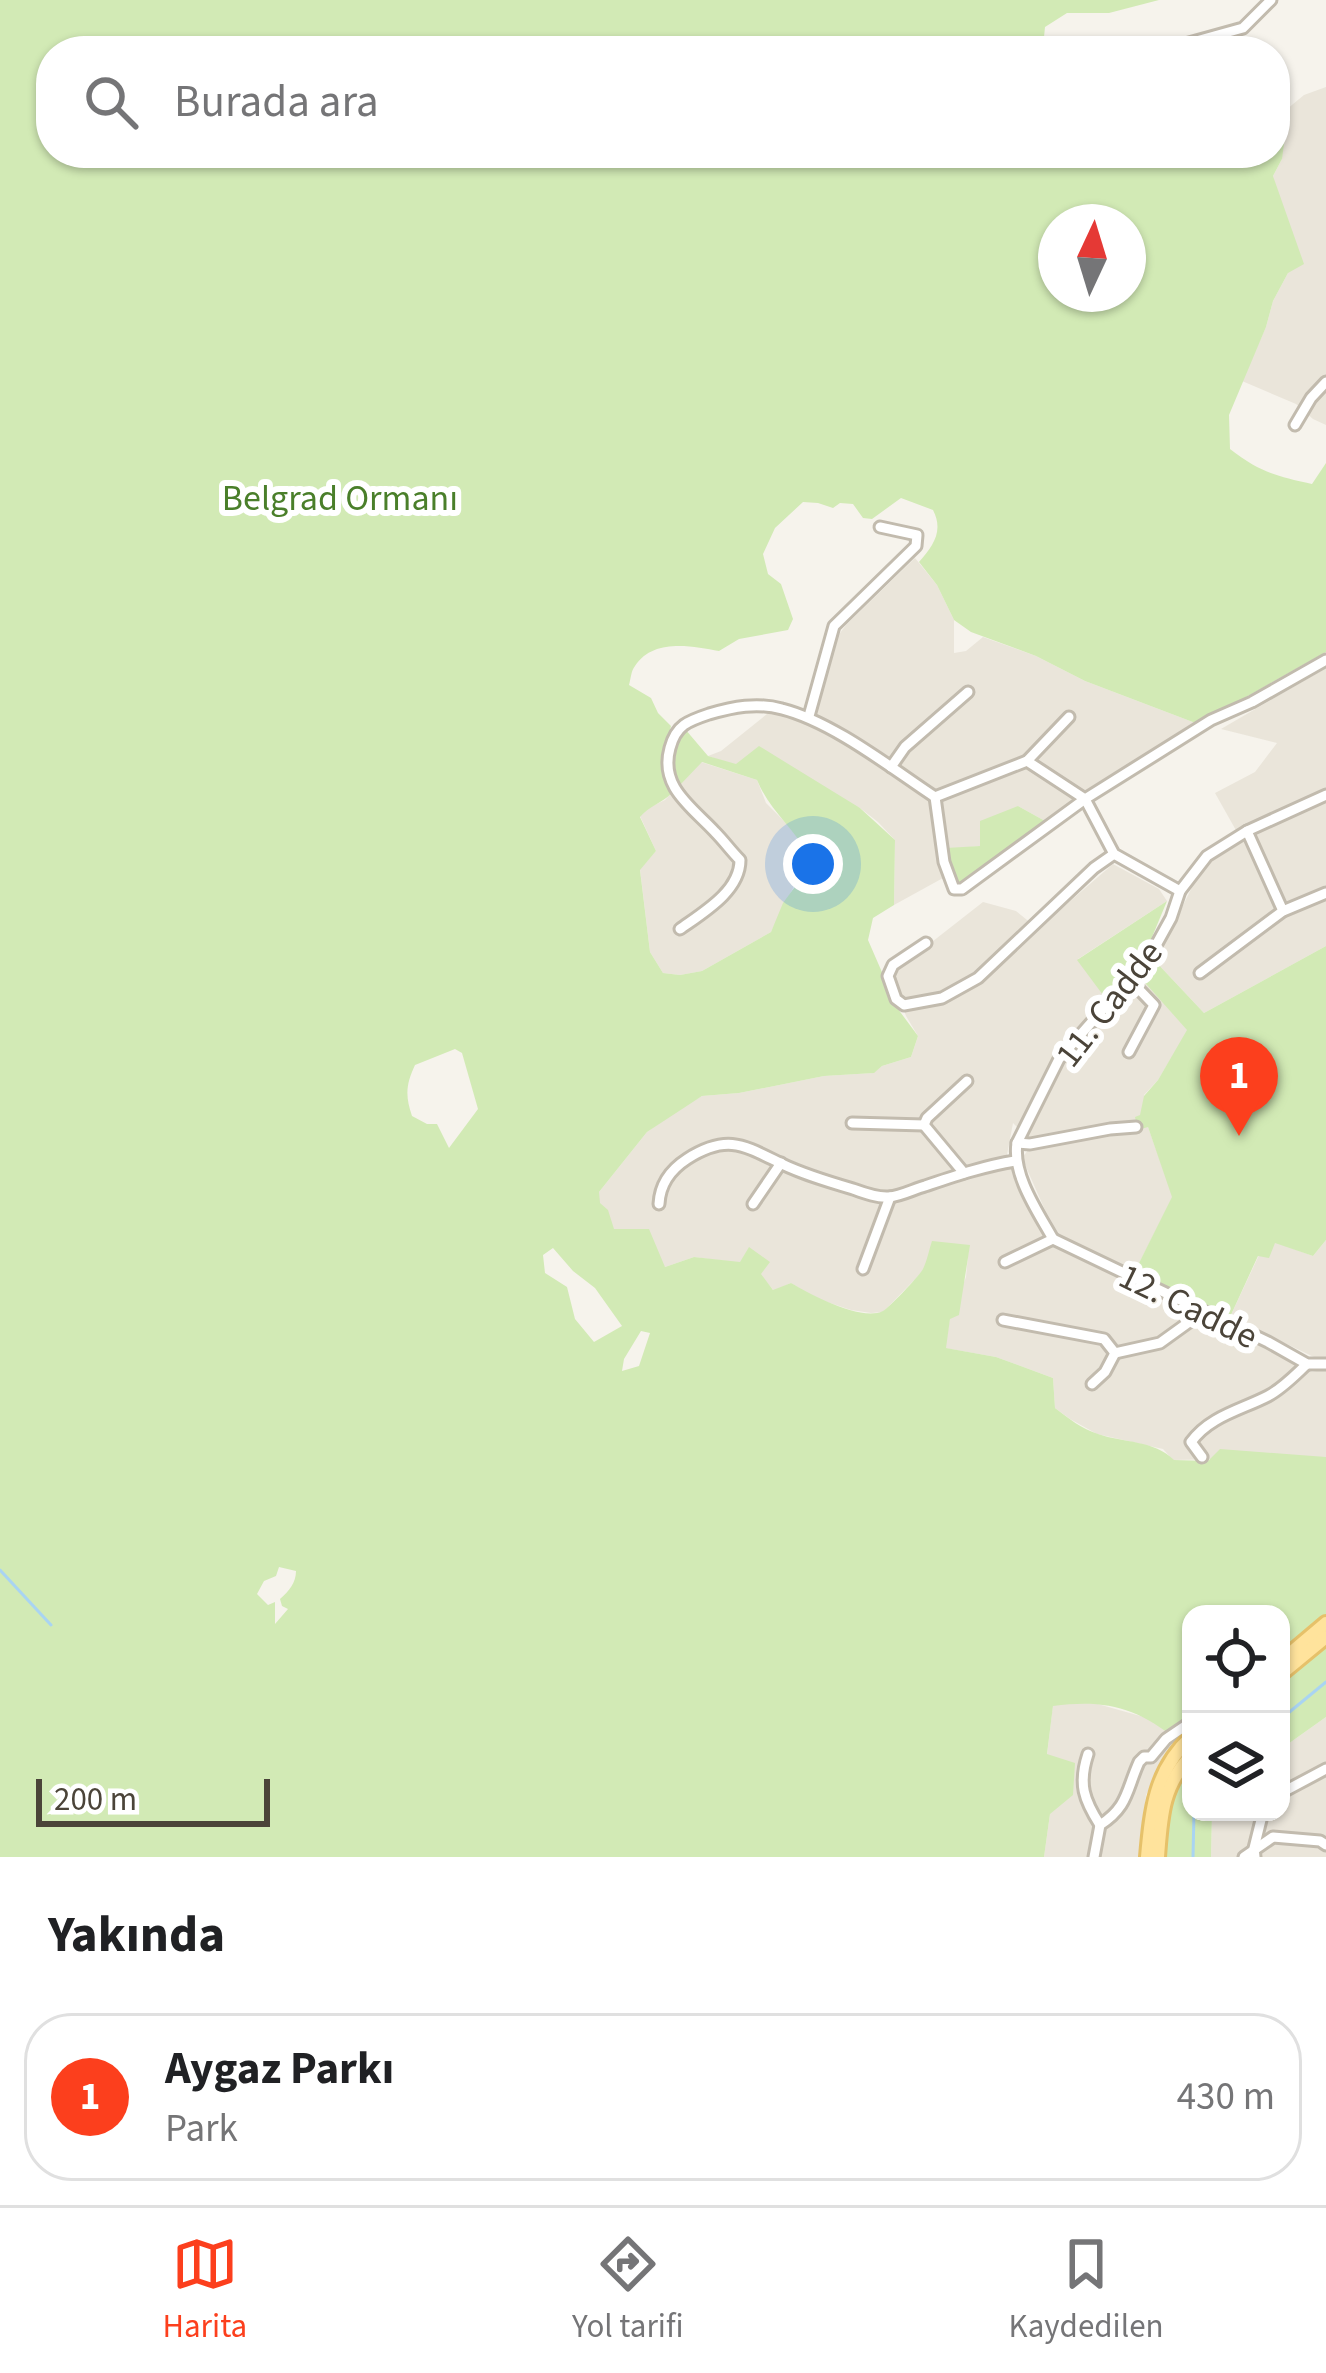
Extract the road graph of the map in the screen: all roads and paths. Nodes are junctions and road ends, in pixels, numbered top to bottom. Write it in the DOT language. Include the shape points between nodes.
graph roads {
  1 [pos="1271,0"];
  2 [pos="1214,36"];
  3 [pos="1326,382"];
  4 [pos="1294,425"];
  5 [pos="880,527"];
  6 [pos="1326,660"];
  7 [pos="968,692"];
  8 [pos="809,716"];
  9 [pos="1069,717"];
  10 [pos="1028,761"];
  11 [pos="891,767"];
  12 [pos="1326,795"];
  13 [pos="935,797"];
  14 [pos="1085,799"];
  15 [pos="1247,831"];
  16 [pos="1114,854"];
  17 [pos="1180,892"];
  18 [pos="1326,892"];
  19 [pos="1283,911"];
  20 [pos="680,929"];
  21 [pos="926,943"];
  22 [pos="1200,973"];
  23 [pos="1130,980"];
  24 [pos="1129,1052"];
  25 [pos="967,1081"];
  26 [pos="852,1123"];
  27 [pos="923,1125"];
  28 [pos="1136,1127"];
  29 [pos="1017,1143"];
  30 [pos="1015,1161"];
  31 [pos="781,1163"];
  32 [pos="964,1173"];
  33 [pos="890,1197"];
  34 [pos="659,1204"];
  35 [pos="753,1204"];
  36 [pos="1053,1239"];
  37 [pos="1005,1262"];
  38 [pos="863,1269"];
  39 [pos="1203,1312"];
  40 [pos="1003,1320"];
  41 [pos="1115,1353"];
  42 [pos="1307,1364"];
  43 [pos="1326,1364"];
  44 [pos="1092,1384"];
  45 [pos="1202,1457"];
  46 [pos="1326,1623"];
  47 [pos="1326,1637"];
  48 [pos="1290,1653"];
  49 [pos="1290,1667"];
  50 [pos="1182,1728"];
  51 [pos="1182,1748"];
  52 [pos="1088,1754"];
  53 [pos="1182,1767"];
  54 [pos="1326,1769"];
  55 [pos="1290,1788"];
  56 [pos="1261,1821"];
  57 [pos="1100,1826"];
  58 [pos="1326,1845"];
  59 [pos="1254,1852"];
  60 [pos="1094,1857"];
  61 [pos="1147,1857"];
  62 [pos="1158,1857"];
  63 [pos="1244,1857"];
  1 -- 2 [label="street" via="1243,28"];
  3 -- 4 [label="street"];
  5 -- 8 [label="street" via="917,535 916,546 835,626"];
  6 -- 14 [label="street"];
  7 -- 11 [label="street"];
  8 -- 11 [label="street"];
  8 -- 20 [label="street" via="745,705 674,732 670,779 740,860 740,873 716,903"];
  9 -- 10 [label="street"];
  10 -- 13 [label="street"];
  10 -- 14 [label="street"];
  11 -- 13 [label="street"];
  12 -- 15 [label="street, 11. Cadde"];
  13 -- 14 [label="street" via="954,889"];
  14 -- 16 [label="street"];
  15 -- 17 [label="street, 11. Cadde" via="1208,856"];
  15 -- 19 [label="street"];
  16 -- 17 [label="street"];
  16 -- 21 [label="street" via="978,978 942,998 904,1005 888,976"];
  17 -- 23 [label="street, 11. Cadde"];
  18 -- 19 [label="street"];
  19 -- 22 [label="street"];
  23 -- 24 [label="street" via="1154,1005"];
  23 -- 29 [label="street, 11. Cadde" via="1059,1059"];
  25 -- 27 [label="street"];
  26 -- 27 [label="street"];
  27 -- 32 [label="street"];
  28 -- 29 [label="street"];
  29 -- 30 [label="street"];
  30 -- 32 [label="street"];
  30 -- 36 [label="street"];
  31 -- 33 [label="street"];
  31 -- 34 [label="street" via="722,1144 668,1174"];
  31 -- 35 [label="street"];
  32 -- 33 [label="street"];
  33 -- 38 [label="street"];
  36 -- 37 [label="street"];
  36 -- 39 [label="street, 12. Cadde"];
  39 -- 41 [label="street" via="1160,1343"];
  39 -- 42 [label="street, 12. Cadde"];
  40 -- 41 [label="street" via="1103,1339"];
  41 -- 44 [label="street"];
  42 -- 43 [label="street, 12. Cadde"];
  42 -- 45 [label="street" via="1273,1394 1198,1432 1191,1442"];
  46 -- 48 [label="main road"];
  47 -- 49 [label="main road"];
  50 -- 57 [label="street" via="1138,1762 1124,1804"];
  51 -- 61 [label="main road" via="1155,1791"];
  52 -- 57 [label="street" via="1082,1789"];
  53 -- 62 [label="main road" via="1163,1801"];
  54 -- 55 [label="street"];
  56 -- 59 [label="street"];
  57 -- 60 [label="street"];
  58 -- 59 [label="street" via="1273,1837"];
  59 -- 63 [label="street"];
}
